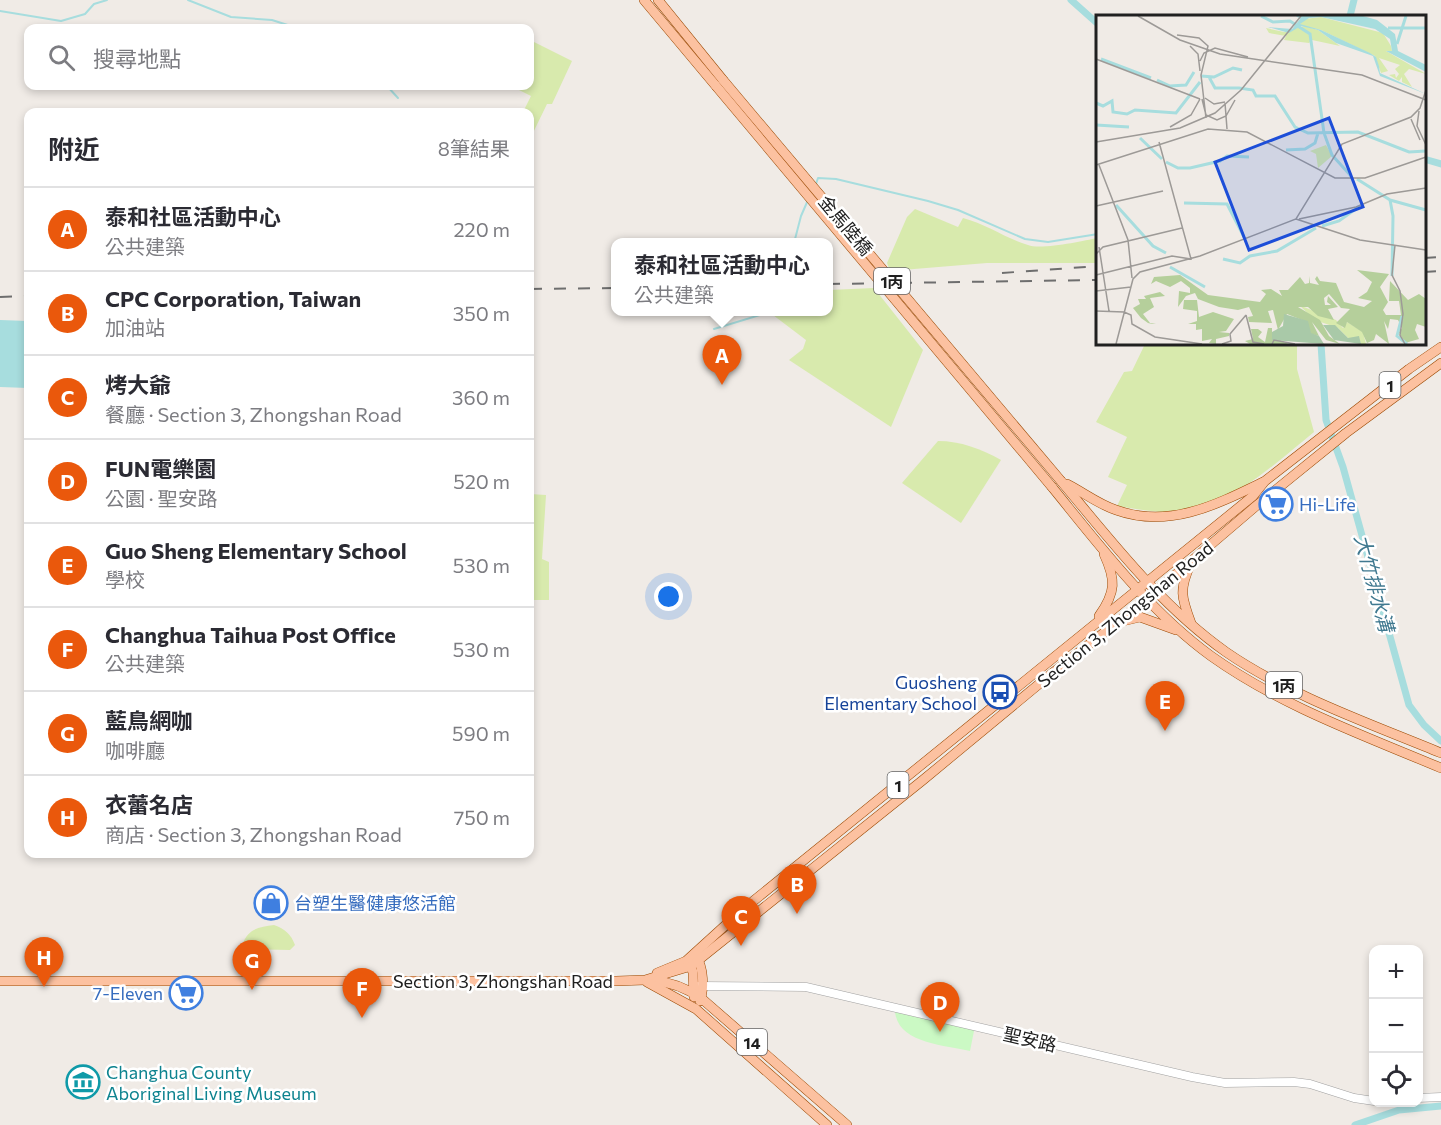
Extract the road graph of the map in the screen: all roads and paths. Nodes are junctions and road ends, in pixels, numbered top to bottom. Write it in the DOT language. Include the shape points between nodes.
graph roads {
  1 [pos="644,0"];
  2 [pos="658,0"];
  3 [pos="720,83"];
  4 [pos="1441,347"];
  5 [pos="1441,363"];
  6 [pos="1265,481"];
  7 [pos="1056,484"];
  8 [pos="1098,541"];
  9 [pos="1193,560"];
  10 [pos="1147,583"];
  11 [pos="1138,589"];
  12 [pos="1155,591"];
  13 [pos="1147,599"];
  14 [pos="1192,626"];
  15 [pos="1092,627"];
  16 [pos="1108,629"];
  17 [pos="1183,633"];
  18 [pos="1441,753"];
  19 [pos="1441,768"];
  20 [pos="692,960"];
  21 [pos="645,980"];
  22 [pos="0,981"];
  23 [pos="696,990"];
  24 [pos="696,1009"];
  25 [pos="1441,1097"];
  26 [pos="1423,1098"];
  27 [pos="1369,1100"];
  28 [pos="827,1125"];
  29 [pos="847,1125"];
  1 -- 3 [label="main road, 1丙"];
  2 -- 3 [label="main road, 1丙"];
  3 -- 7 [label="main road, 金馬陸橋 / 1丙, bridge"];
  4 -- 6 [label="main road, Section 3, Zhongshan Road / 1"];
  5 -- 9 [label="main road, Section 3, Zhongshan Road / 1" via="1345,434"];
  6 -- 7 [label="main road, 1" via="1216,506 1150,518 1115,510"];
  6 -- 10 [label="main road, Section 3, Zhongshan Road / 1" via="1253,496"];
  7 -- 8 [label="main road, 1丙"];
  7 -- 10 [label="main road, 1丙"];
  8 -- 11 [label="main road, 1丙"];
  8 -- 15 [label="main road" via="1113,576 1113,587 1109,602"];
  9 -- 12 [label="main road, Section 3, Zhongshan Road / 1"];
  9 -- 14 [label="main road" via="1181,592"];
  10 -- 11 [label="main road, Section 3, Zhongshan Road / 1"];
  10 -- 12 [label="main road, 1丙"];
  11 -- 13 [label="main road, 1丙"];
  11 -- 15 [label="main road, Section 3, Zhongshan Road / 1"];
  12 -- 13 [label="main road, Section 3, Zhongshan Road / 1"];
  12 -- 14 [label="main road, 1丙"];
  13 -- 16 [label="main road, Section 3, Zhongshan Road / 1"];
  13 -- 17 [label="main road, 1丙"];
  14 -- 18 [label="main road, 1丙" via="1261,674 1296,692"];
  15 -- 20 [label="main road, Section 3, Zhongshan Road / 1" via="741,911"];
  16 -- 17 [label="main road" via="1140,617"];
  16 -- 20 [label="main road, Section 3, Zhongshan Road / 1"];
  17 -- 19 [label="main road, 1丙" via="1259,687"];
  20 -- 21 [label="main road, Section 3, Zhongshan Road / 1"];
  20 -- 23 [label="main road"];
  21 -- 22 [label="main road, Section 3, Zhongshan Road / 1"];
  21 -- 23 [label="main road, 14"];
  21 -- 24 [label="main road, 14"];
  23 -- 24 [label="main road"];
  23 -- 27 [label="street, 聖安路" via="806,987 1192,1077 1226,1083 1302,1083"];
  23 -- 29 [label="main road, 14"];
  24 -- 28 [label="main road, 14"];
  25 -- 26 [label="street"];
}
